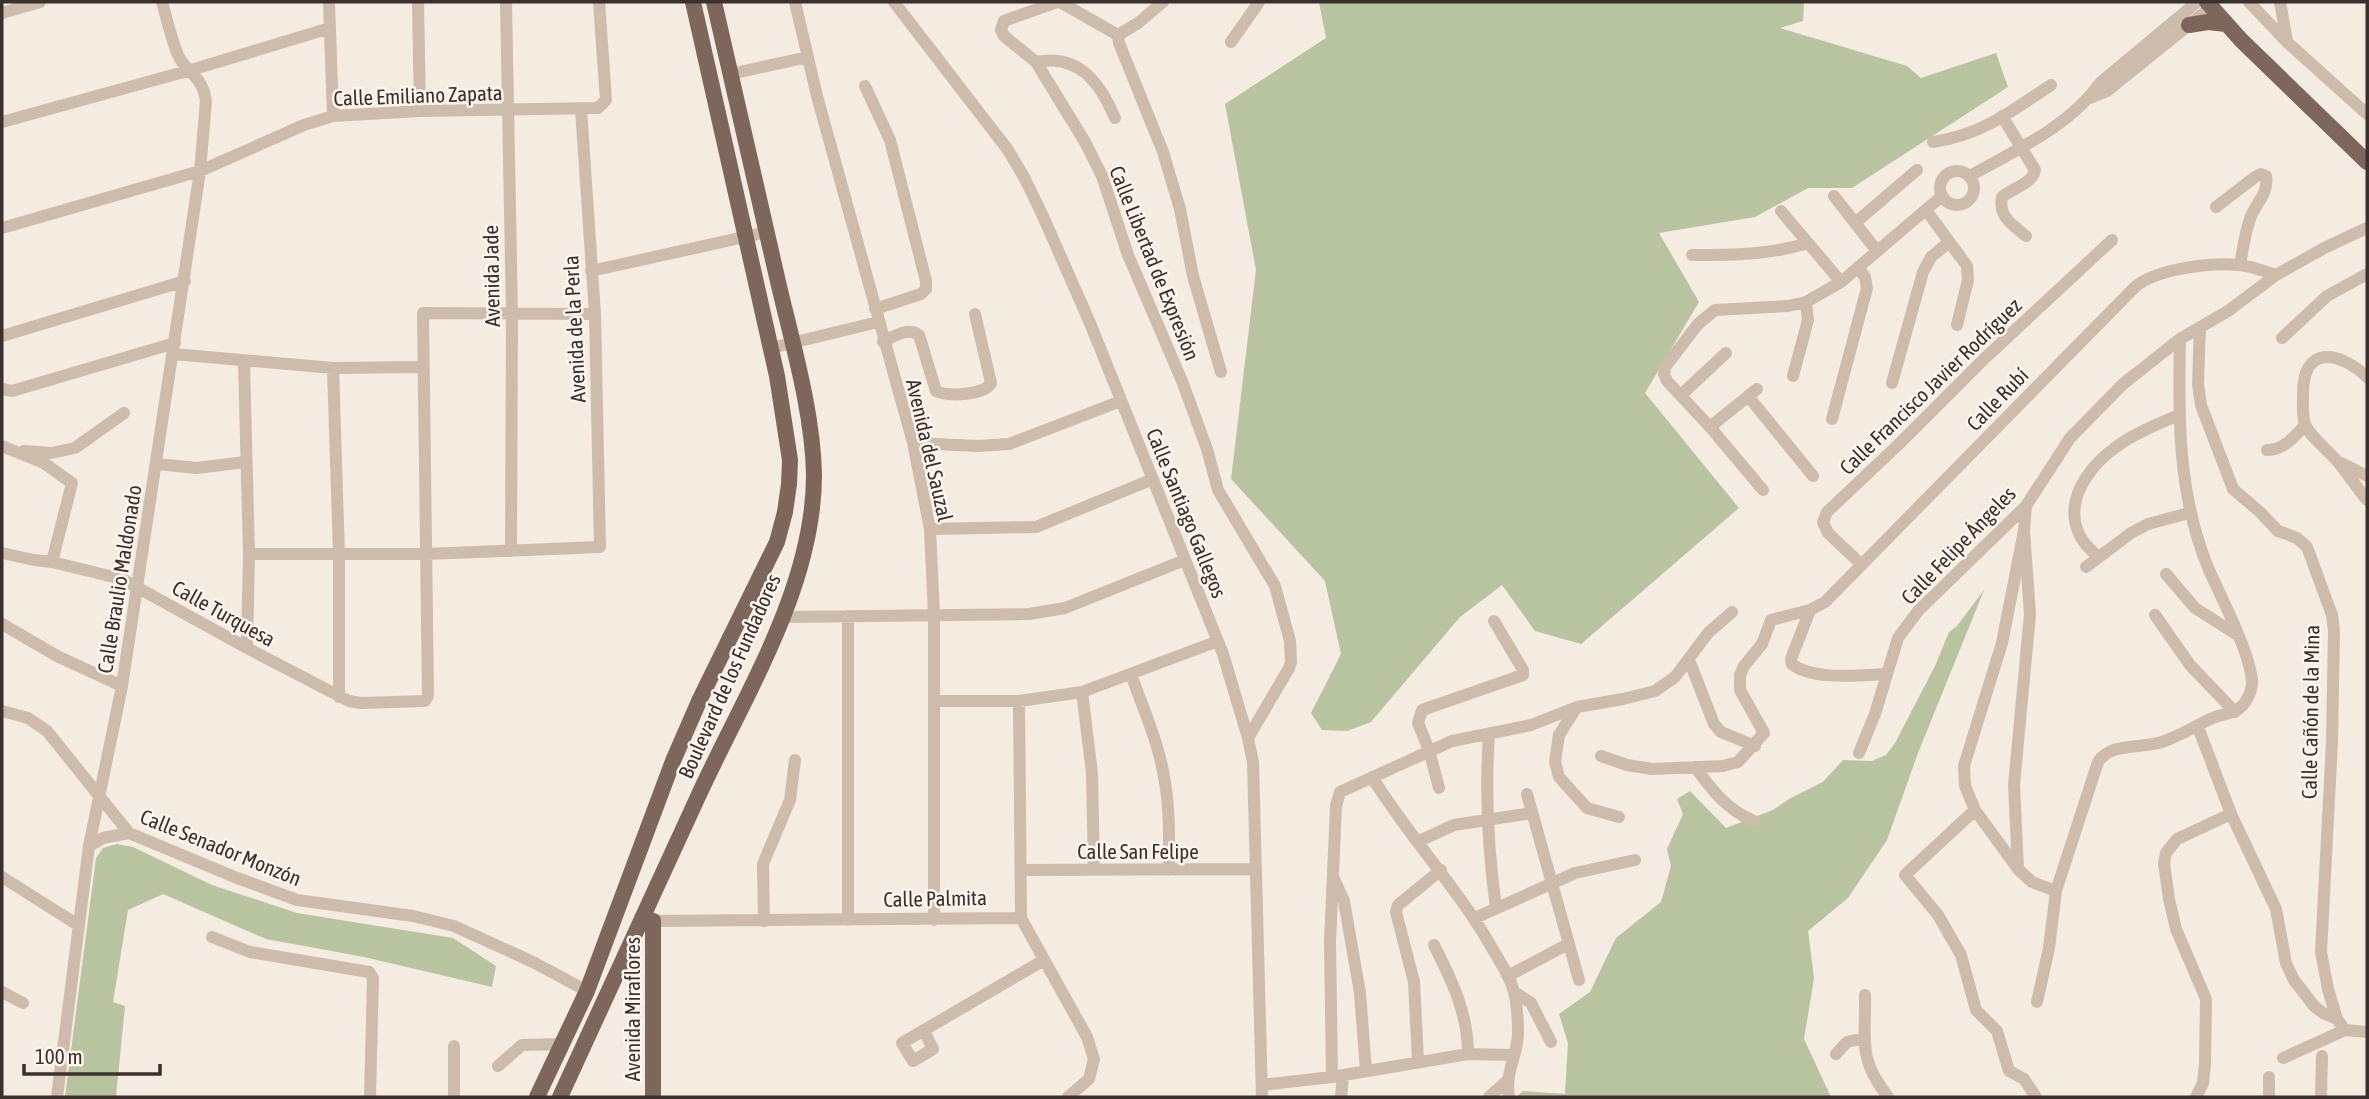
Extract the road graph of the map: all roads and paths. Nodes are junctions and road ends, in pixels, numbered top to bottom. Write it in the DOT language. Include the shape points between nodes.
graph roads {
  1 [pos="40,2"];
  2 [pos="162,2"];
  3 [pos="330,2"];
  4 [pos="418,2"];
  5 [pos="506,2"];
  6 [pos="599,2"];
  7 [pos="693,2"];
  8 [pos="714,2"];
  9 [pos="795,2"];
  10 [pos="894,2"];
  11 [pos="1058,2"];
  12 [pos="1163,2"];
  13 [pos="1259,2"];
  14 [pos="2249,2"];
  15 [pos="2280,2"];
  16 [pos="2205,4"];
  17 [pos="2,13"];
  18 [pos="2226,24"];
  19 [pos="2189,25"];
  20 [pos="330,28"];
  21 [pos="1118,35"];
  22 [pos="1231,42"];
  23 [pos="2287,42"];
  24 [pos="808,57"];
  25 [pos="2137,60"];
  26 [pos="1036,62"];
  27 [pos="191,70"];
  28 [pos="731,75"];
  29 [pos="2051,85"];
  30 [pos="865,86"];
  31 [pos="581,109"];
  32 [pos="507,110"];
  33 [pos="420,111"];
  34 [pos="2367,114"];
  35 [pos="332,116"];
  36 [pos="2002,116"];
  37 [pos="1115,118"];
  38 [pos="2,122"];
  39 [pos="1933,142"];
  40 [pos="2022,147"];
  41 [pos="2367,162"];
  42 [pos="1917,170"];
  43 [pos="200,171"];
  44 [pos="1970,176"];
  45 [pos="1835,196"];
  46 [pos="1941,196"];
  47 [pos="2216,207"];
  48 [pos="1926,210"];
  49 [pos="1782,211"];
  50 [pos="1855,223"];
  51 [pos="2,228"];
  52 [pos="2367,228"];
  53 [pos="767,232"];
  54 [pos="746,236"];
  55 [pos="2026,236"];
  56 [pos="2112,240"];
  57 [pos="1949,242"];
  58 [pos="1808,243"];
  59 [pos="1877,251"];
  60 [pos="1692,255"];
  61 [pos="2240,265"];
  62 [pos="1858,267"];
  63 [pos="591,271"];
  64 [pos="2367,274"];
  65 [pos="2276,275"];
  66 [pos="185,281"];
  67 [pos="1841,282"];
  68 [pos="1806,302"];
  69 [pos="512,314"];
  70 [pos="595,314"];
  71 [pos="975,314"];
  72 [pos="877,315"];
  73 [pos="1957,326"];
  74 [pos="2200,327"];
  75 [pos="2,336"];
  76 [pos="2282,338"];
  77 [pos="2180,339"];
  78 [pos="792,342"];
  79 [pos="883,342"];
  80 [pos="771,348"];
  81 [pos="174,349"];
  82 [pos="1726,353"];
  83 [pos="244,362"];
  84 [pos="423,367"];
  85 [pos="333,368"];
  86 [pos="1221,372"];
  87 [pos="1793,376"];
  88 [pos="2367,377"];
  89 [pos="1892,383"];
  90 [pos="2,389"];
  91 [pos="1681,396"];
  92 [pos="1121,401"];
  93 [pos="124,413"];
  94 [pos="2179,415"];
  95 [pos="1832,419"];
  96 [pos="2305,425"];
  97 [pos="1710,427"];
  98 [pos="913,443"];
  99 [pos="2,446"];
  100 [pos="2267,450"];
  101 [pos="17,451"];
  102 [pos="2338,461"];
  103 [pos="245,462"];
  104 [pos="157,464"];
  105 [pos="1812,476"];
  106 [pos="2367,477"];
  107 [pos="1153,479"];
  108 [pos="1763,490"];
  109 [pos="2367,500"];
  110 [pos="2026,506"];
  111 [pos="2189,513"];
  112 [pos="930,529"];
  113 [pos="2024,531"];
  114 [pos="511,551"];
  115 [pos="2,553"];
  116 [pos="249,554"];
  117 [pos="339,554"];
  118 [pos="426,554"];
  119 [pos="2099,557"];
  120 [pos="1185,560"];
  121 [pos="52,562"];
  122 [pos="1862,565"];
  123 [pos="2086,567"];
  124 [pos="2166,574"];
  125 [pos="138,588"];
  126 [pos="1810,610"];
  127 [pos="1732,611"];
  128 [pos="934,614"];
  129 [pos="2155,615"];
  130 [pos="848,616"];
  131 [pos="783,617"];
  132 [pos="1494,621"];
  133 [pos="2,624"];
  134 [pos="2237,635"];
  135 [pos="1217,641"];
  136 [pos="247,648"];
  137 [pos="1689,660"];
  138 [pos="1131,674"];
  139 [pos="1886,674"];
  140 [pos="122,686"];
  141 [pos="1082,692"];
  142 [pos="339,697"];
  143 [pos="934,701"];
  144 [pos="1019,701"];
  145 [pos="1577,707"];
  146 [pos="2,711"];
  147 [pos="2235,712"];
  148 [pos="2198,727"];
  149 [pos="1489,734"];
  150 [pos="1248,738"];
  151 [pos="1755,746"];
  152 [pos="1429,750"];
  153 [pos="1860,753"];
  154 [pos="1601,756"];
  155 [pos="794,760"];
  156 [pos="1695,767"];
  157 [pos="1372,777"];
  158 [pos="1439,788"];
  159 [pos="99,794"];
  160 [pos="1528,794"];
  161 [pos="1975,810"];
  162 [pos="1532,813"];
  163 [pos="2231,814"];
  164 [pos="1619,817"];
  165 [pos="1488,819"];
  166 [pos="1754,821"];
  167 [pos="129,833"];
  168 [pos="1419,841"];
  169 [pos="89,846"];
  170 [pos="1634,860"];
  171 [pos="1256,869"];
  172 [pos="2018,869"];
  173 [pos="1020,870"];
  174 [pos="1094,870"];
  175 [pos="1169,870"];
  176 [pos="1441,870"];
  177 [pos="2,877"];
  178 [pos="1334,879"];
  179 [pos="1551,882"];
  180 [pos="2056,891"];
  181 [pos="1496,908"];
  182 [pos="1021,918"];
  183 [pos="1475,918"];
  184 [pos="648,919"];
  185 [pos="848,920"];
  186 [pos="934,920"];
  187 [pos="764,921"];
  188 [pos="78,925"];
  189 [pos="212,937"];
  190 [pos="1568,944"];
  191 [pos="1434,945"];
  192 [pos="1044,960"];
  193 [pos="1507,976"];
  194 [pos="1578,980"];
  195 [pos="587,991"];
  196 [pos="2,992"];
  197 [pos="1514,992"];
  198 [pos="1865,995"];
  199 [pos="2037,1002"];
  200 [pos="23,1003"];
  201 [pos="597,1016"];
  202 [pos="2341,1024"];
  203 [pos="924,1031"];
  204 [pos="2367,1032"];
  205 [pos="1864,1038"];
  206 [pos="1552,1042"];
  207 [pos="562,1044"];
  208 [pos="454,1046"];
  209 [pos="1468,1054"];
  210 [pos="1836,1054"];
  211 [pos="1513,1055"];
  212 [pos="2322,1056"];
  213 [pos="2283,1058"];
  214 [pos="1418,1061"];
  215 [pos="498,1066"];
  216 [pos="1366,1071"];
  217 [pos="1337,1077"];
  218 [pos="2269,1077"];
  219 [pos="1507,1081"];
  220 [pos="1262,1091"];
  221 [pos="57,1097"];
  222 [pos="370,1097"];
  223 [pos="454,1097"];
  224 [pos="537,1097"];
  225 [pos="560,1097"];
  226 [pos="653,1097"];
  227 [pos="1068,1097"];
  228 [pos="1341,1097"];
  229 [pos="1489,1097"];
  230 [pos="1509,1097"];
  231 [pos="1888,1097"];
  232 [pos="2036,1097"];
  233 [pos="2196,1097"];
  234 [pos="2269,1097"];
  235 [pos="2321,1097"];
  1 -- 17 [label="street"];
  2 -- 27 [label="street, Calle Braulio Maldonado" via="178,56"];
  3 -- 20 [label="street"];
  4 -- 33 [label="street"];
  5 -- 32 [label="street, Avenida Jade"];
  6 -- 31 [label="street, Calle Emiliano Zapata" via="606,100 598,108"];
  7 -- 54 [label="main road, Boulevard de los Fundadores"];
  8 -- 28 [label="main road, Boulevard de los Fundadores"];
  9 -- 24 [label="street, Avenida del Sauzal"];
  10 -- 92 [label="street, Calle Santiago Gallegos" via="1024,177"];
  11 -- 21 [label="street"];
  11 -- 26 [label="street, Calle Libertad de Expresión" via="1001,26 1004,36"];
  12 -- 21 [label="street"];
  13 -- 22 [label="street"];
  14 -- 23 [label="street"];
  15 -- 23 [label="street"];
  16 -- 18 [label="main road"];
  16 -- 19 [label="street"];
  16 -- 25 [label="street"];
  18 -- 19 [label="main road"];
  18 -- 41 [label="main road"];
  19 -- 25 [label="street"];
  20 -- 27 [label="street"];
  20 -- 35 [label="street"];
  21 -- 86 [label="street" via="1163,152"];
  23 -- 34 [label="street"];
  24 -- 28 [label="street"];
  24 -- 72 [label="street, Avenida del Sauzal"];
  25 -- 40 [label="street" via="2107,91 2090,98"];
  26 -- 37 [label="street" via="1060,59 1091,77 1104,92"];
  26 -- 150 [label="street, Calle Libertad de Expresión" via="1102,176 1128,255 1186,392 1218,490 1275,586 1291,662"];
  27 -- 38 [label="street"];
  27 -- 43 [label="street, Calle Braulio Maldonado" via="206,101"];
  28 -- 53 [label="main road, Boulevard de los Fundadores"];
  29 -- 36 [label="street"];
  30 -- 72 [label="street" via="890,140 926,281 921,294"];
  31 -- 32 [label="street, Calle Emiliano Zapata"];
  31 -- 63 [label="street, Avenida de la Perla"];
  32 -- 33 [label="street, Calle Emiliano Zapata"];
  32 -- 69 [label="street, Avenida Jade"];
  33 -- 35 [label="street, Calle Emiliano Zapata"];
  35 -- 43 [label="street, Calle Emiliano Zapata"];
  36 -- 39 [label="street" via="1979,131"];
  36 -- 40 [label="street"];
  40 -- 44 [label="street"];
  40 -- 55 [label="street" via="2035,170 2034,177 2002,197 2000,205 2001,213"];
  42 -- 50 [label="street"];
  43 -- 51 [label="street, Calle Emiliano Zapata"];
  43 -- 66 [label="street, Calle Braulio Maldonado"];
  44 -- 46 [label="street" via="1956,171 1947,174 1941,182"];
  44 -- 46 [label="street" via="1975,190 1967,202 1953,205"];
  45 -- 50 [label="street"];
  46 -- 48 [label="street"];
  47 -- 61 [label="street" via="2255,177 2266,176 2267,188 2252,214"];
  48 -- 57 [label="street"];
  48 -- 59 [label="street"];
  49 -- 58 [label="street"];
  50 -- 59 [label="street"];
  52 -- 65 [label="street, Calle Felipe Ángeles"];
  53 -- 54 [label="street"];
  53 -- 78 [label="main road, Boulevard de los Fundadores"];
  54 -- 63 [label="street"];
  54 -- 80 [label="main road, Boulevard de los Fundadores"];
  56 -- 122 [label="street, Calle Francisco Javier Rodríguez" via="1827,512 1823,522 1828,533"];
  57 -- 73 [label="street" via="1967,266"];
  57 -- 89 [label="street" via="1931,257 1923,272"];
  58 -- 60 [label="street" via="1779,252"];
  58 -- 67 [label="street"];
  59 -- 62 [label="street"];
  61 -- 65 [label="street, Calle Rubí"];
  61 -- 122 [label="street, Calle Rubí" via="2193,268 2143,280"];
  62 -- 67 [label="street"];
  62 -- 95 [label="street" via="1867,288"];
  63 -- 70 [label="street, Avenida de la Perla"];
  64 -- 76 [label="street" via="2327,296"];
  65 -- 74 [label="street, Calle Felipe Ángeles"];
  66 -- 75 [label="street"];
  66 -- 81 [label="street, Calle Braulio Maldonado"];
  67 -- 68 [label="street"];
  68 -- 87 [label="street" via="1808,320"];
  68 -- 91 [label="street" via="1715,310 1698,324 1665,367 1667,381"];
  69 -- 70 [label="street"];
  69 -- 84 [label="street" via="423,313"];
  69 -- 114 [label="street, Avenida Jade"];
  70 -- 114 [label="street, Avenida de la Perla" via="600,547"];
  71 -- 79 [label="street" via="992,383 983,392 936,391 916,332"];
  72 -- 78 [label="street"];
  72 -- 79 [label="street, Avenida del Sauzal"];
  74 -- 77 [label="street, Calle Felipe Ángeles"];
  74 -- 202 [label="street, Calle Cañón de la Mina" via="2201,405 2233,489 2274,528 2307,547 2332,615 2332,742 2321,941 2324,972"];
  77 -- 94 [label="street"];
  77 -- 110 [label="street, Calle Felipe Ángeles" via="2123,384 2070,438"];
  78 -- 80 [label="street"];
  78 -- 131 [label="main road, Boulevard de los Fundadores" via="814,474 808,537"];
  79 -- 98 [label="street, Avenida del Sauzal"];
  80 -- 195 [label="main road, Boulevard de los Fundadores" via="790,460 777,542 673,761"];
  81 -- 83 [label="street"];
  81 -- 90 [label="street" via="12,391"];
  81 -- 104 [label="street, Calle Braulio Maldonado"];
  82 -- 91 [label="street"];
  83 -- 85 [label="street"];
  83 -- 103 [label="street"];
  84 -- 85 [label="street"];
  84 -- 118 [label="street"];
  85 -- 117 [label="street"];
  88 -- 96 [label="street" via="2340,358 2316,359 2305,373"];
  91 -- 97 [label="street"];
  92 -- 98 [label="street" via="1009,444"];
  92 -- 107 [label="street, Calle Santiago Gallegos"];
  93 -- 101 [label="street" via="75,448 51,453"];
  94 -- 111 [label="street"];
  94 -- 119 [label="street" via="2115,447 2086,477 2076,495 2076,531"];
  96 -- 100 [label="street" via="2285,445"];
  96 -- 102 [label="street"];
  97 -- 105 [label="street" via="1753,392"];
  97 -- 108 [label="street"];
  98 -- 112 [label="street, Avenida del Sauzal"];
  99 -- 101 [label="street"];
  101 -- 121 [label="street" via="72,483"];
  102 -- 106 [label="street"];
  102 -- 109 [label="street"];
  103 -- 104 [label="street" via="197,468"];
  103 -- 116 [label="street"];
  104 -- 125 [label="street, Calle Braulio Maldonado"];
  107 -- 112 [label="street" via="1036,527"];
  107 -- 120 [label="street, Calle Santiago Gallegos"];
  110 -- 113 [label="street"];
  110 -- 139 [label="street, Calle Felipe Ángeles" via="1918,611 1898,638"];
  111 -- 119 [label="street" via="2140,529"];
  111 -- 134 [label="street"];
  112 -- 128 [label="street, Avenida del Sauzal"];
  113 -- 161 [label="street" via="2002,643 1964,766 1965,786"];
  113 -- 172 [label="street" via="2031,614 2014,785"];
  114 -- 118 [label="street"];
  115 -- 121 [label="street, Calle Turquesa"];
  116 -- 117 [label="street"];
  116 -- 136 [label="street"];
  117 -- 118 [label="street"];
  117 -- 142 [label="street"];
  118 -- 142 [label="street, Calle Turquesa" via="425,701 361,703"];
  119 -- 123 [label="street"];
  120 -- 128 [label="street" via="1065,608 1029,614"];
  120 -- 135 [label="street, Calle Santiago Gallegos"];
  121 -- 125 [label="street, Calle Turquesa" via="122,579"];
  122 -- 126 [label="street, Calle Rubí" via="1825,602"];
  124 -- 134 [label="street" via="2196,608"];
  125 -- 136 [label="street, Calle Turquesa"];
  125 -- 140 [label="street, Calle Braulio Maldonado"];
  126 -- 139 [label="street" via="1791,659 1798,669 1823,674"];
  126 -- 151 [label="street, Calle Rubí" via="1771,620 1762,644 1744,666 1740,690 1764,733"];
  127 -- 137 [label="street" via="1708,633"];
  128 -- 130 [label="street"];
  128 -- 143 [label="street, Avenida del Sauzal"];
  129 -- 147 [label="street" via="2190,665"];
  130 -- 131 [label="street"];
  130 -- 185 [label="street"];
  131 -- 184 [label="main road, Boulevard de los Fundadores"];
  132 -- 152 [label="street" via="1523,675 1422,710 1418,723"];
  133 -- 140 [label="street"];
  134 -- 147 [label="street" via="2252,686"];
  135 -- 138 [label="street"];
  135 -- 150 [label="street, Calle Santiago Gallegos"];
  136 -- 142 [label="street, Calle Turquesa"];
  137 -- 145 [label="street" via="1654,691"];
  137 -- 151 [label="street" via="1714,724 1721,732"];
  138 -- 141 [label="street"];
  138 -- 175 [label="street" via="1165,783"];
  139 -- 153 [label="street, Calle Felipe Ángeles"];
  140 -- 159 [label="street, Calle Braulio Maldonado"];
  141 -- 144 [label="street"];
  141 -- 174 [label="street" via="1092,773"];
  143 -- 144 [label="street"];
  143 -- 186 [label="street, Avenida del Sauzal"];
  144 -- 173 [label="street"];
  145 -- 149 [label="street" via="1531,725"];
  145 -- 164 [label="street" via="1559,735 1555,762 1559,778 1587,808"];
  146 -- 159 [label="street, Calle Senador Monzón" via="29,718 47,732"];
  147 -- 148 [label="street"];
  148 -- 163 [label="street"];
  148 -- 180 [label="street" via="2159,743 2103,754"];
  149 -- 152 [label="street"];
  149 -- 165 [label="street"];
  150 -- 171 [label="street, Calle Santiago Gallegos" via="1253,762"];
  151 -- 156 [label="street" via="1738,762"];
  152 -- 157 [label="street"];
  152 -- 158 [label="street"];
  154 -- 156 [label="street" via="1652,769"];
  155 -- 187 [label="street" via="790,800 763,864"];
  156 -- 166 [label="street" via="1731,809"];
  157 -- 168 [label="street"];
  157 -- 178 [label="street" via="1340,792 1336,799"];
  159 -- 167 [label="street, Calle Senador Monzón"];
  159 -- 169 [label="street, Calle Braulio Maldonado"];
  160 -- 162 [label="street"];
  161 -- 172 [label="street"];
  161 -- 232 [label="street" via="1905,875 1938,915 1961,956 1976,1010 1997,1031 2010,1071 2024,1079"];
  162 -- 165 [label="street"];
  162 -- 179 [label="street"];
  163 -- 202 [label="street" via="2276,909 2280,940 2294,980 2314,1006"];
  163 -- 233 [label="street" via="2178,839 2164,863 2176,929 2206,999 2205,1064"];
  165 -- 168 [label="street" via="1454,825"];
  165 -- 181 [label="street"];
  167 -- 169 [label="street"];
  167 -- 195 [label="street, Calle Senador Monzón" via="297,900 454,926"];
  168 -- 176 [label="street"];
  169 -- 188 [label="street, Calle Braulio Maldonado"];
  170 -- 179 [label="street"];
  171 -- 175 [label="street, Calle San Felipe"];
  171 -- 220 [label="street, Calle Santiago Gallegos"];
  172 -- 180 [label="street" via="2032,882"];
  173 -- 174 [label="street, Calle San Felipe"];
  173 -- 182 [label="street"];
  174 -- 175 [label="street, Calle San Felipe"];
  176 -- 183 [label="street"];
  176 -- 214 [label="street" via="1396,908 1413,982"];
  177 -- 188 [label="street"];
  178 -- 216 [label="street" via="1344,901 1360,993"];
  178 -- 217 [label="street" via="1330,943"];
  179 -- 181 [label="street"];
  179 -- 190 [label="street"];
  180 -- 199 [label="street"];
  181 -- 183 [label="street"];
  182 -- 186 [label="street, Calle Palmita"];
  182 -- 192 [label="street"];
  183 -- 193 [label="street"];
  184 -- 187 [label="street, Calle Palmita"];
  184 -- 201 [label="main road, Boulevard de los Fundadores"];
  184 -- 226 [label="main road, Avenida Miraflores"];
  185 -- 186 [label="street, Calle Palmita"];
  185 -- 187 [label="street, Calle Palmita"];
  188 -- 221 [label="street, Calle Braulio Maldonado"];
  189 -- 222 [label="street" via="250,952 369,972 373,978"];
  190 -- 193 [label="street"];
  190 -- 194 [label="street"];
  191 -- 209 [label="street" via="1464,1012"];
  192 -- 203 [label="street"];
  192 -- 227 [label="street" via="1087,1037 1094,1059 1089,1079"];
  193 -- 197 [label="street"];
  195 -- 201 [label="main road"];
  195 -- 207 [label="main road, Boulevard de los Fundadores"];
  196 -- 200 [label="street"];
  197 -- 206 [label="street" via="1531,1003"];
  197 -- 211 [label="street" via="1518,1035"];
  198 -- 205 [label="street"];
  201 -- 225 [label="main road, Boulevard de los Fundadores"];
  202 -- 204 [label="street"];
  202 -- 213 [label="street"];
  203 -- 203 [label="street" via="902,1043 913,1061 933,1049"];
  205 -- 210 [label="street" via="1847,1042"];
  205 -- 231 [label="street" via="1867,1065"];
  207 -- 215 [label="street" via="522,1045"];
  207 -- 224 [label="main road, Boulevard de los Fundadores"];
  208 -- 223 [label="street"];
  209 -- 211 [label="street"];
  209 -- 214 [label="street"];
  211 -- 219 [label="street"];
  212 -- 235 [label="street"];
  214 -- 216 [label="street"];
  216 -- 217 [label="street"];
  217 -- 220 [label="street"];
  217 -- 228 [label="street"];
  218 -- 234 [label="street"];
  219 -- 229 [label="street"];
  219 -- 230 [label="street"];
}
